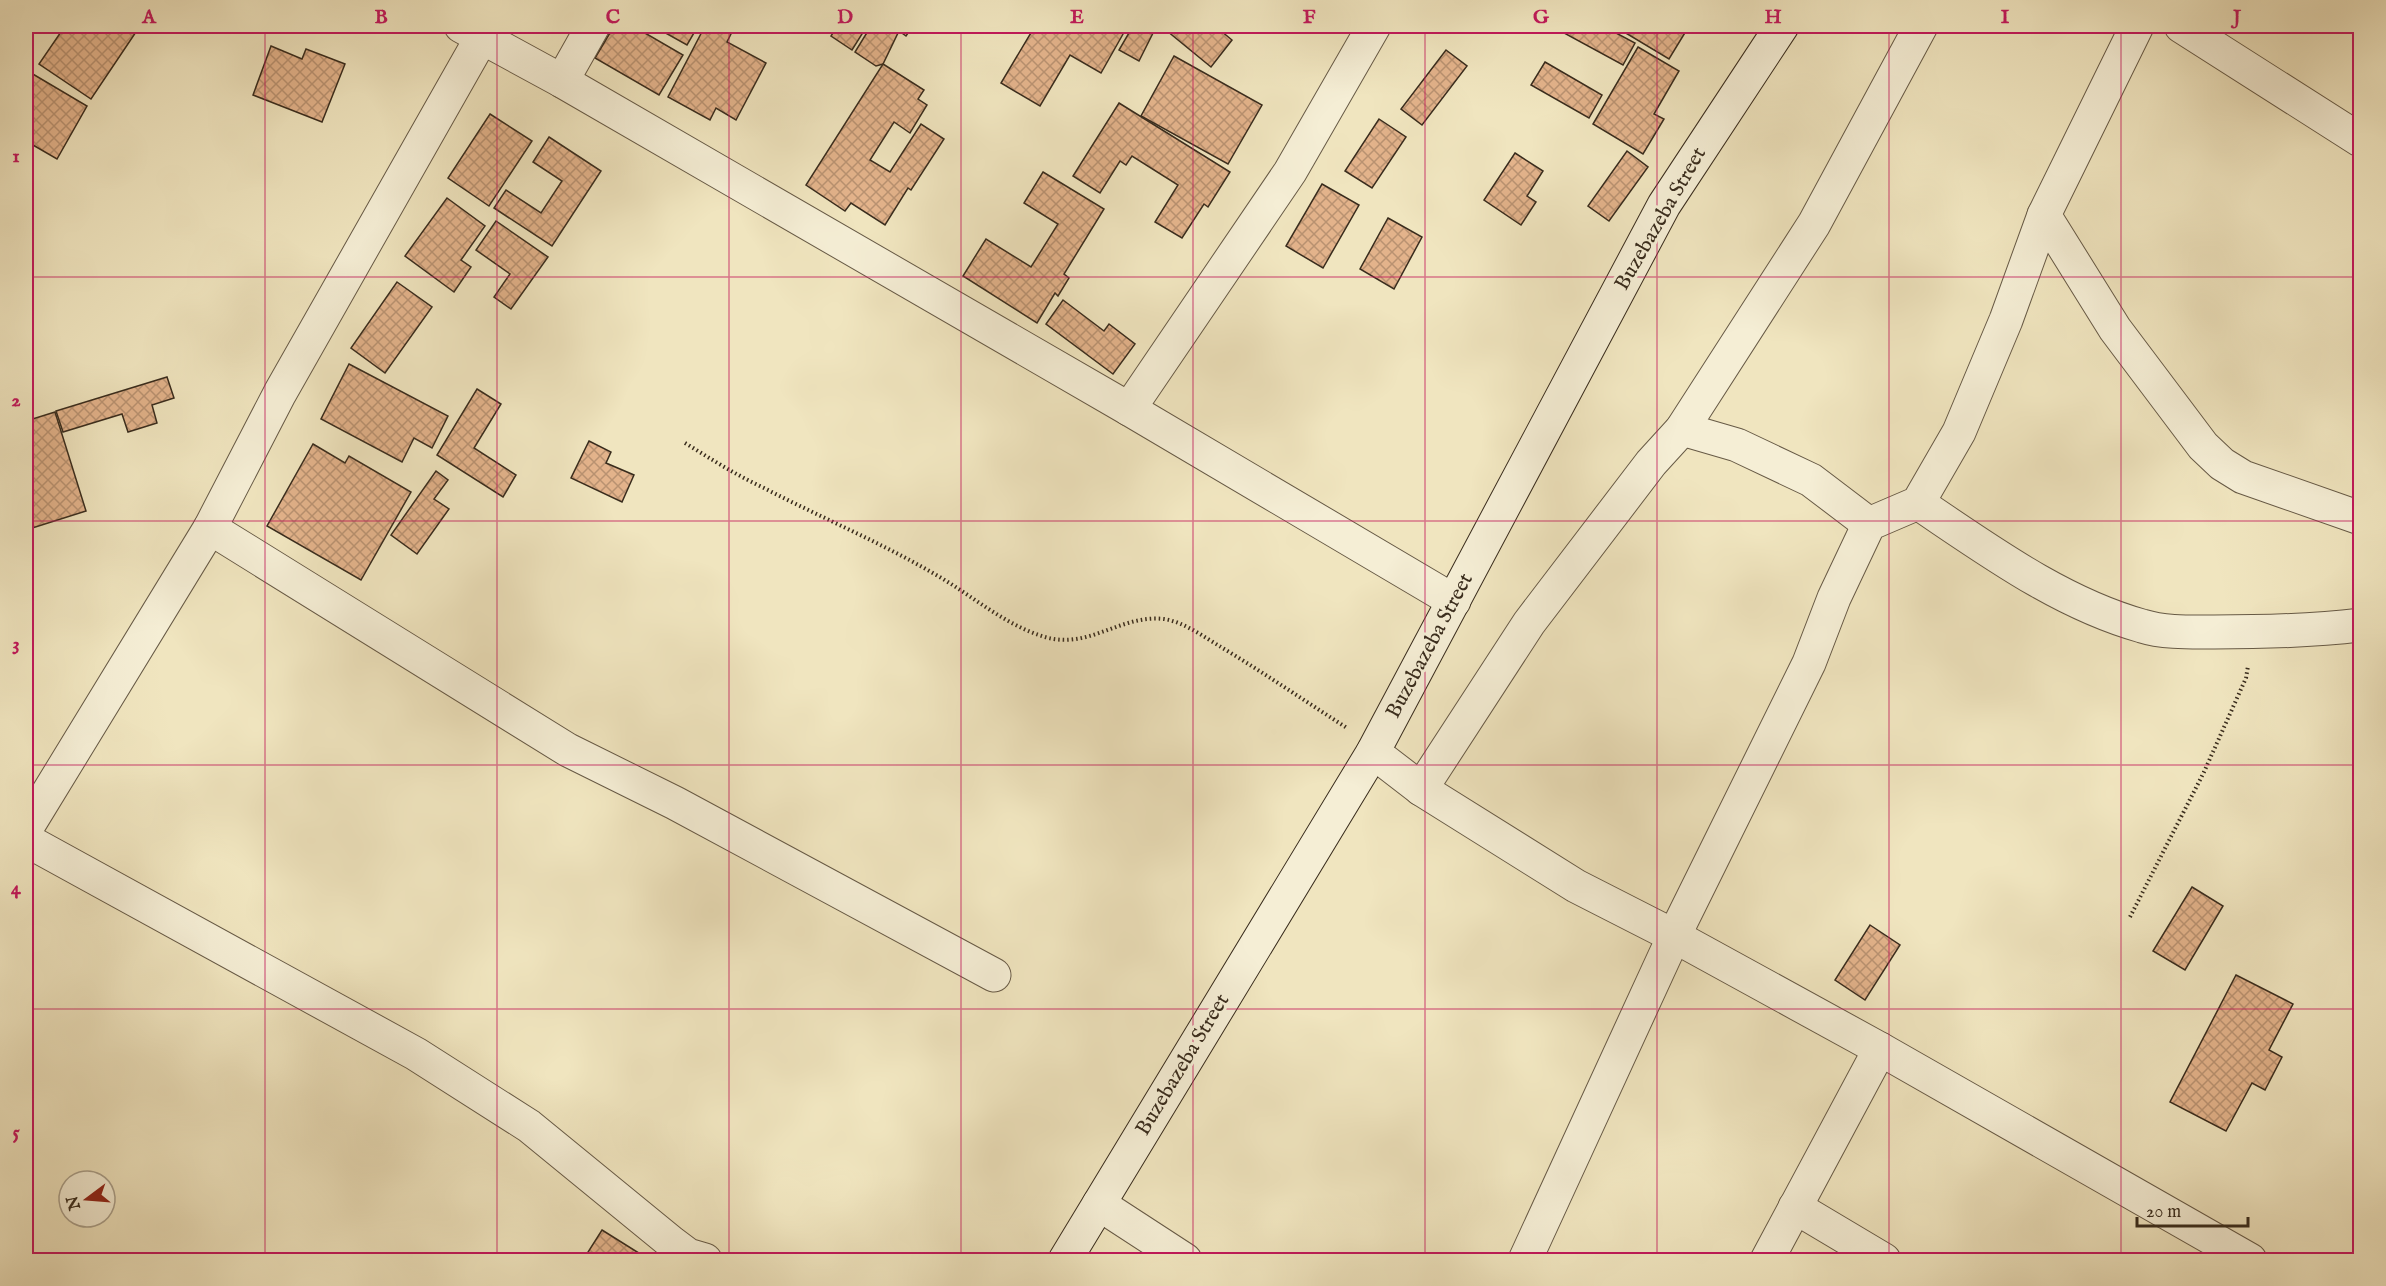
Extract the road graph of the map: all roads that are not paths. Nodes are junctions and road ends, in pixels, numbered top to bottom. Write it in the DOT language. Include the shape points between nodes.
graph roads {
  1 [pos="593,26"];
  2 [pos="1374,26"];
  3 [pos="1782,26"];
  4 [pos="1921,26"];
  5 [pos="2137,26"];
  6 [pos="2181,26"];
  7 [pos="472,31"];
  8 [pos="562,81"];
  9 [pos="2361,140"];
  10 [pos="2044,215"];
  11 [pos="1129,409"];
  12 [pos="1682,429"];
  13 [pos="1918,504"];
  14 [pos="2361,518"];
  15 [pos="1869,524"];
  16 [pos="210,528"];
  17 [pos="1454,601"];
  18 [pos="2361,625"];
  19 [pos="1374,749"];
  20 [pos="1421,789"];
  21 [pos="26,829"];
  22 [pos="26,840"];
  23 [pos="1674,936"];
  24 [pos="994,975"];
  25 [pos="1880,1049"];
  26 [pos="1099,1204"];
  27 [pos="1795,1207"];
  28 [pos="705,1260"];
  29 [pos="1065,1260"];
  30 [pos="1185,1260"];
  31 [pos="1524,1260"];
  32 [pos="1767,1260"];
  33 [pos="1884,1260"];
  34 [pos="2250,1260"];
  1 -- 8 [label="street"];
  2 -- 11 [label="street" via="1290,172"];
  3 -- 17 [label="street, Buzebazeba Street" via="1664,205"];
  4 -- 12 [label="street" via="1814,224"];
  5 -- 10 [label="street"];
  6 -- 9 [label="street"];
  7 -- 8 [label="street"];
  7 -- 16 [label="street"];
  8 -- 11 [label="street"];
  10 -- 13 [label="street" via="1959,432"];
  10 -- 14 [label="street" via="2115,329 2203,446 2243,477"];
  11 -- 17 [label="street"];
  12 -- 15 [label="street" via="1737,445 1811,480"];
  12 -- 20 [label="street" via="1651,463 1529,623"];
  13 -- 15 [label="street"];
  13 -- 18 [label="street" via="2018,569 2085,606 2144,627 2251,632"];
  15 -- 23 [label="street" via="1809,663"];
  16 -- 21 [label="street"];
  16 -- 24 [label="street" via="568,750 675,803"];
  17 -- 19 [label="street, Buzebazeba Street"];
  19 -- 20 [label="street"];
  19 -- 26 [label="street, Buzebazeba Street"];
  20 -- 23 [label="street" via="1576,886"];
  22 -- 28 [label="street" via="416,1053 529,1126 672,1243 688,1255"];
  23 -- 25 [label="street"];
  23 -- 31 [label="street"];
  25 -- 27 [label="street"];
  25 -- 34 [label="street"];
  26 -- 29 [label="street, Buzebazeba Street"];
  26 -- 30 [label="street"];
  27 -- 32 [label="street"];
  27 -- 33 [label="street"];
}
